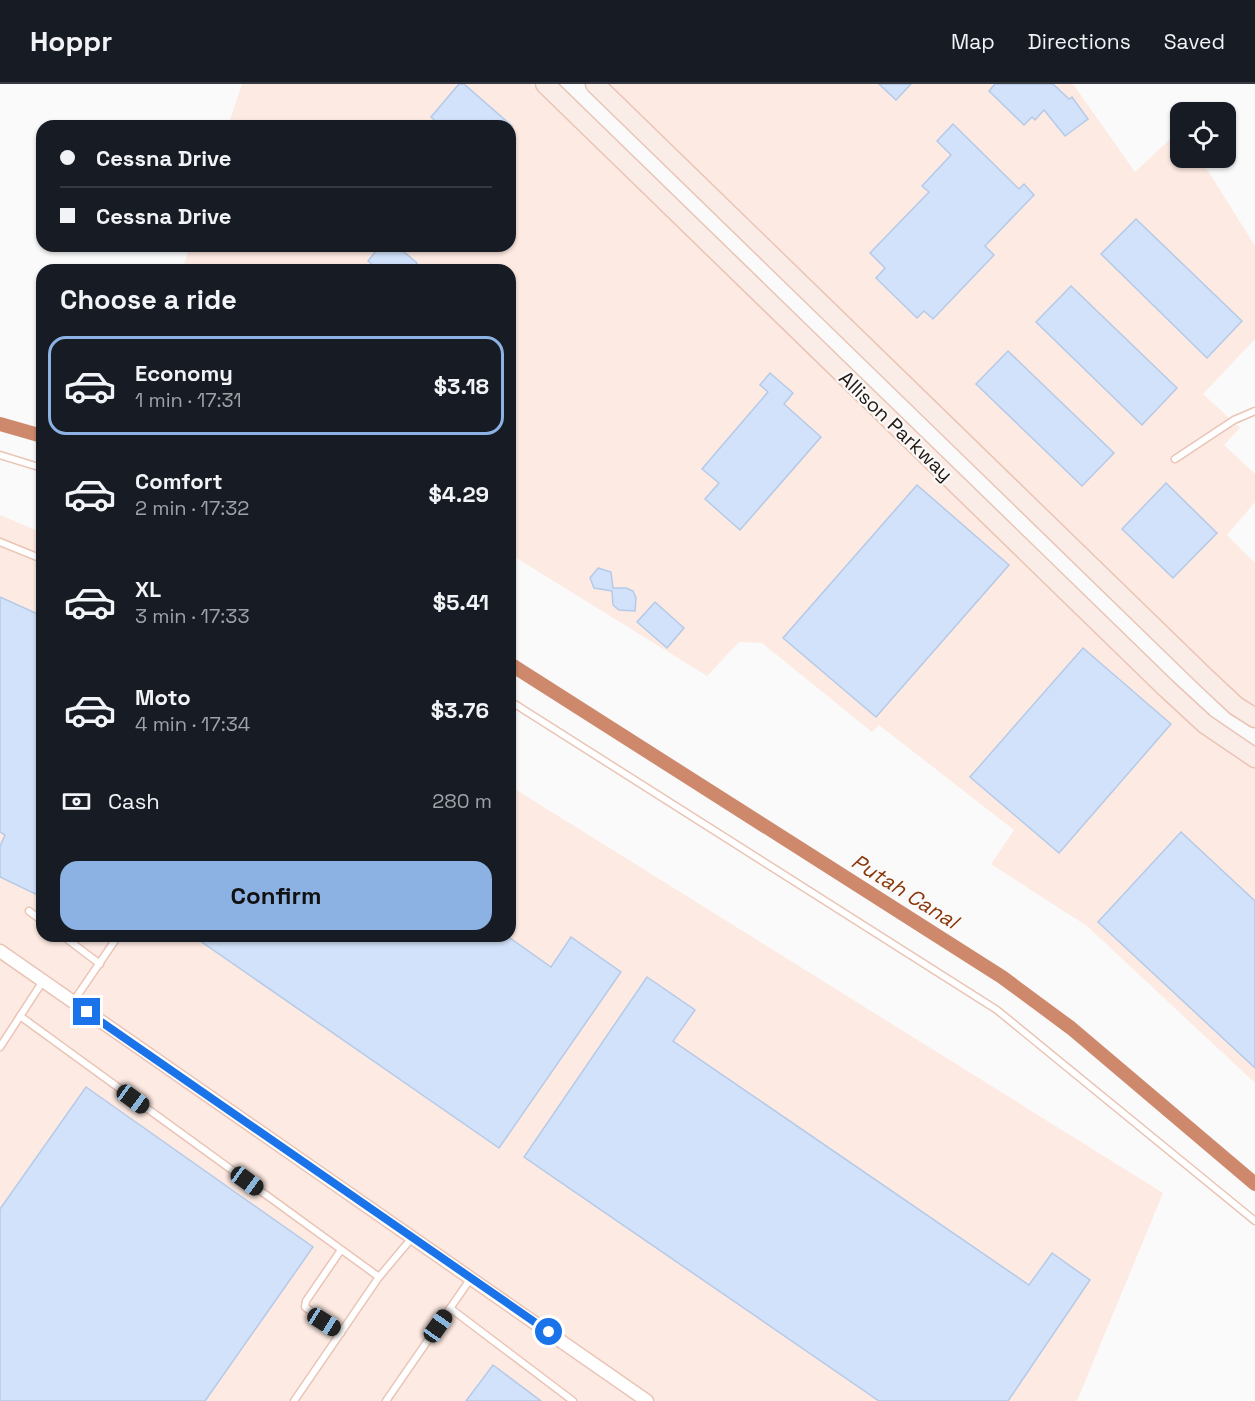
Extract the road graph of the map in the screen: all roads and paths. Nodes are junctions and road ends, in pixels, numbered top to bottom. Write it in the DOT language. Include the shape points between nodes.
graph roads {
  1 [pos="545,84"];
  2 [pos="595,84"];
  3 [pos="1255,411"];
  4 [pos="0,455"];
  5 [pos="1175,459"];
  6 [pos="36,466"];
  7 [pos="0,542"];
  8 [pos="36,557"];
  9 [pos="516,705"];
  10 [pos="1255,718"];
  11 [pos="1255,758"];
  12 [pos="28,910"];
  13 [pos="36,916"];
  14 [pos="71,942"];
  15 [pos="114,942"];
  16 [pos="0,951"];
  17 [pos="100,964"];
  18 [pos="43,981"];
  19 [pos="73,1002"];
  20 [pos="20,1016"];
  21 [pos="0,1047"];
  22 [pos="1255,1221"];
  23 [pos="411,1239"];
  24 [pos="341,1250"];
  25 [pos="379,1277"];
  26 [pos="471,1278"];
  27 [pos="450,1308"];
  28 [pos="341,1333"];
  29 [pos="294,1401"];
  30 [pos="386,1401"];
  31 [pos="573,1401"];
  32 [pos="647,1401"];
  1 -- 11 [label="street, Allison Parkway" via="1166,688 1205,724"];
  2 -- 10 [label="street, Allison Parkway" via="1205,677"];
  3 -- 5 [label="lane" via="1234,420"];
  4 -- 6 [label="lane"];
  7 -- 8 [label="lane"];
  9 -- 22 [label="lane" via="997,1010"];
  12 -- 13 [label="lane"];
  14 -- 17 [label="lane"];
  15 -- 17 [label="lane"];
  16 -- 18 [label="street"];
  17 -- 19 [label="lane"];
  18 -- 19 [label="street"];
  18 -- 20 [label="lane"];
  19 -- 23 [label="street"];
  20 -- 21 [label="lane"];
  20 -- 24 [label="lane"];
  23 -- 25 [label="lane"];
  23 -- 26 [label="street"];
  24 -- 25 [label="lane"];
  24 -- 28 [label="lane" via="305,1307"];
  25 -- 28 [label="lane"];
  26 -- 27 [label="lane"];
  26 -- 32 [label="street"];
  27 -- 30 [label="lane"];
  27 -- 31 [label="lane"];
  28 -- 29 [label="lane"];
}
